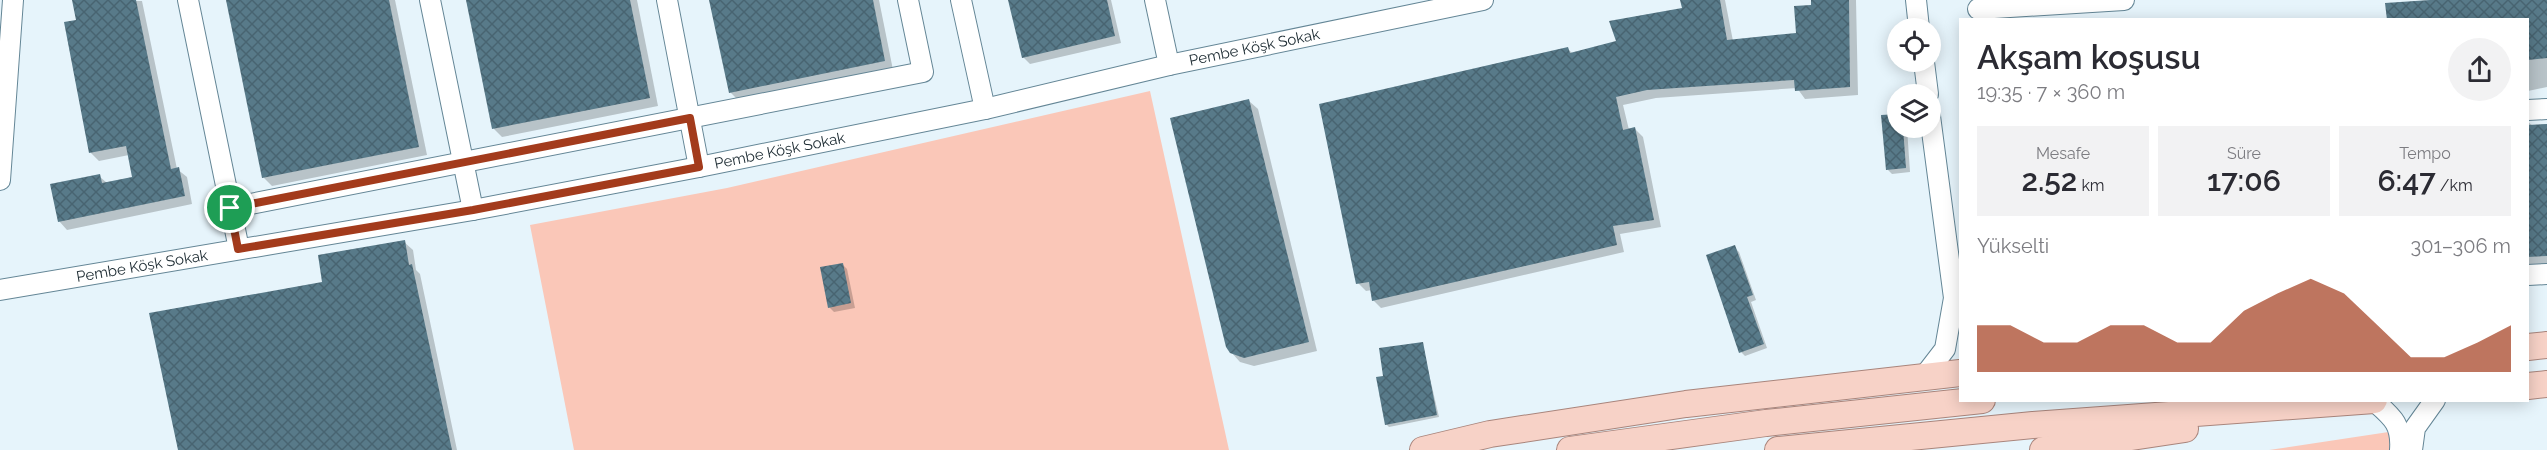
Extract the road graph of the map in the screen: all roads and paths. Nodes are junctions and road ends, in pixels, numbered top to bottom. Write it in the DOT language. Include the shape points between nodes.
graph roads {
  1 [pos="188,0"];
  2 [pos="430,0"];
  3 [pos="667,0"];
  4 [pos="908,0"];
  5 [pos="961,0"];
  6 [pos="1155,0"];
  7 [pos="1483,0"];
  8 [pos="1916,0"];
  9 [pos="2124,0"];
  10 [pos="8,8"];
  11 [pos="1978,10"];
  12 [pos="1918,18"];
  13 [pos="1168,65"];
  14 [pos="985,109"];
  15 [pos="2547,109"];
  16 [pos="2529,110"];
  17 [pos="690,118"];
  18 [pos="2,127"];
  19 [pos="1933,138"];
  20 [pos="463,162"];
  21 [pos="699,167"];
  22 [pos="0,180"];
  23 [pos="230,208"];
  24 [pos="473,210"];
  25 [pos="238,249"];
  26 [pos="2547,274"];
  27 [pos="2529,275"];
  28 [pos="0,290"];
  29 [pos="1957,304"];
  30 [pos="2547,345"];
  31 [pos="2529,347"];
  32 [pos="1959,373"];
  33 [pos="1925,375"];
  34 [pos="2547,384"];
  35 [pos="2529,386"];
  36 [pos="1963,402"];
  37 [pos="2353,402"];
  38 [pos="2376,402"];
  39 [pos="2434,402"];
  40 [pos="2271,410"];
  41 [pos="1581,448"];
  42 [pos="1423,450"];
  43 [pos="1778,450"];
  44 [pos="2043,450"];
  45 [pos="2400,450"];
  46 [pos="2412,450"];
  1 -- 23 [label="street"];
  2 -- 20 [label="street"];
  3 -- 17 [label="street"];
  4 -- 17 [label="street" via="923,72"];
  5 -- 14 [label="street"];
  6 -- 13 [label="street"];
  7 -- 13 [label="street, Pembe Köşk Sokak"];
  8 -- 12 [label="street"];
  9 -- 11 [label="street"];
  10 -- 18 [label="street"];
  13 -- 14 [label="street, Pembe Köşk Sokak"];
  14 -- 21 [label="street, Pembe Köşk Sokak"];
  15 -- 16 [label="street"];
  17 -- 20 [label="street"];
  17 -- 21 [label="street"];
  18 -- 22 [label="street"];
  19 -- 29 [label="street"];
  20 -- 23 [label="street"];
  20 -- 24 [label="street"];
  21 -- 24 [label="street, Pembe Köşk Sokak"];
  23 -- 25 [label="street"];
  24 -- 25 [label="street, Pembe Köşk Sokak"];
  25 -- 28 [label="street, Pembe Köşk Sokak"];
  26 -- 27 [label="street"];
  29 -- 33 [label="street" via="1945,349"];
  30 -- 31 [label="main road"];
  32 -- 33 [label="main road"];
  33 -- 42 [label="main road" via="1674,405 1490,434"];
  34 -- 35 [label="main road"];
  36 -- 41 [label="main road"];
  37 -- 40 [label="main road"];
  38 -- 45 [label="street" via="2401,433"];
  39 -- 46 [label="street" via="2415,428"];
  40 -- 43 [label="main road" via="2033,425"];
  40 -- 44 [label="main road" via="2159,435"];
}
